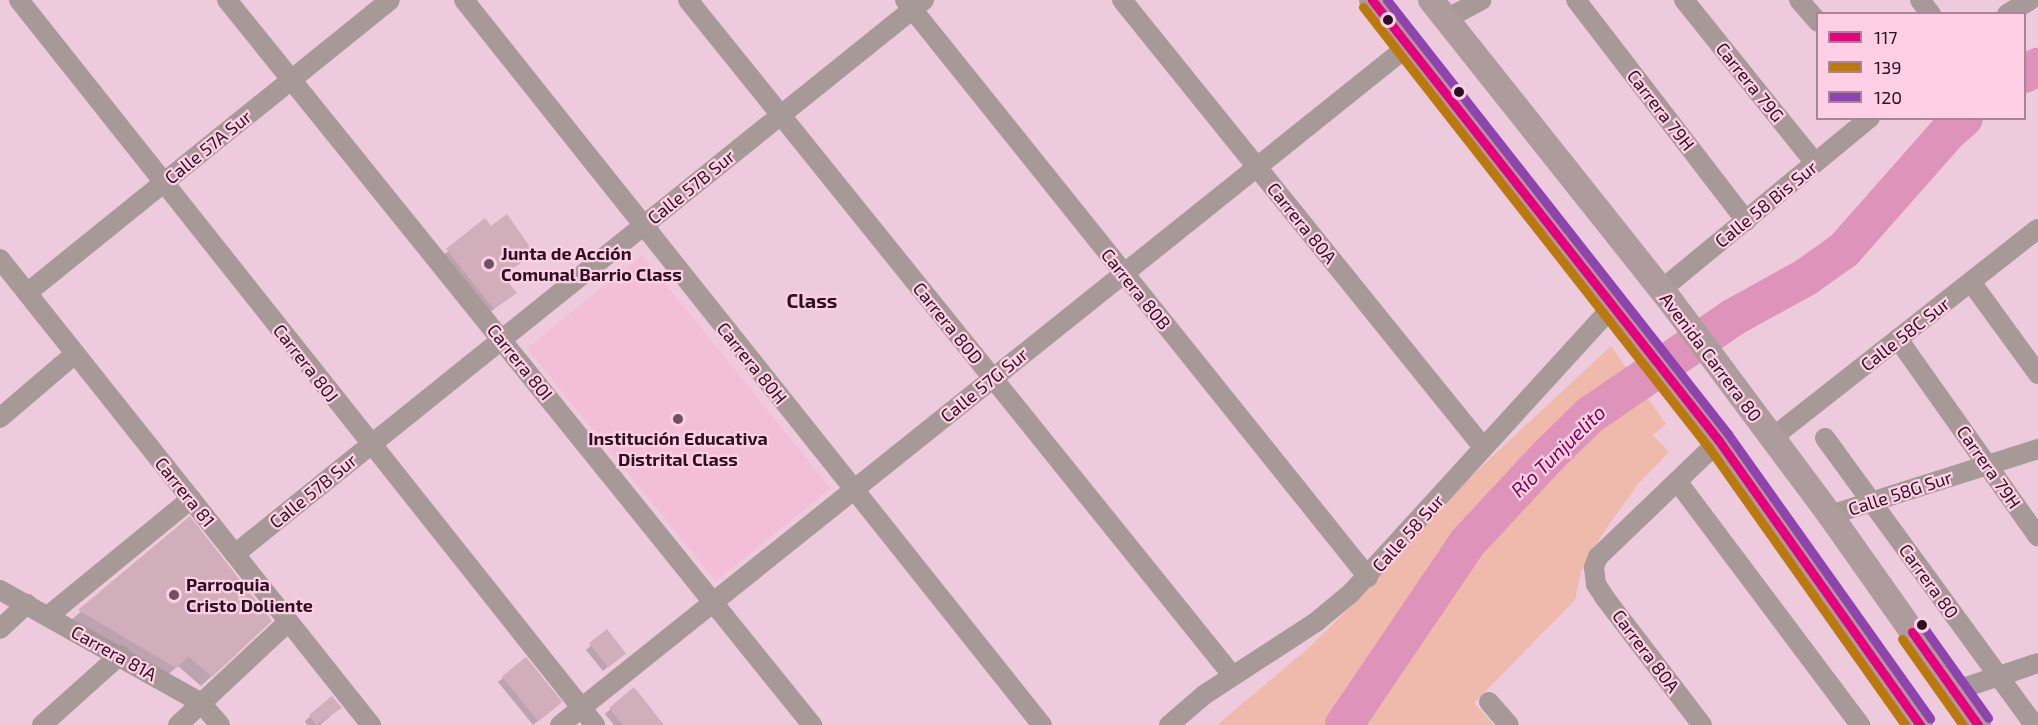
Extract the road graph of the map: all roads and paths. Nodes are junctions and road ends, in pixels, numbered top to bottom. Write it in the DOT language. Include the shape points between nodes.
graph roads {
  1 [pos="19,0"];
  2 [pos="227,0"];
  3 [pos="390,0"];
  4 [pos="464,0"];
  5 [pos="688,0"];
  6 [pos="1122,0"];
  7 [pos="1372,0"];
  8 [pos="1481,0"];
  9 [pos="1576,0"];
  10 [pos="1684,0"];
  11 [pos="1799,0"];
  12 [pos="1920,0"];
  13 [pos="2030,0"];
  14 [pos="914,3"];
  15 [pos="1438,10"];
  16 [pos="1929,12"];
  17 [pos="2010,12"];
  18 [pos="1816,20"];
  19 [pos="1408,46"];
  20 [pos="291,79"];
  21 [pos="781,115"];
  22 [pos="1868,120"];
  23 [pos="1815,163"];
  24 [pos="1257,167"];
  25 [pos="164,183"];
  26 [pos="1746,220"];
  27 [pos="643,225"];
  28 [pos="2038,229"];
  29 [pos="0,260"];
  30 [pos="1124,273"];
  31 [pos="1971,282"];
  32 [pos="27,293"];
  33 [pos="1666,297"];
  34 [pos="1614,304"];
  35 [pos="1898,339"];
  36 [pos="502,340"];
  37 [pos="75,354"];
  38 [pos="2038,374"];
  39 [pos="993,378"];
  40 [pos="0,418"];
  41 [pos="1772,438"];
  42 [pos="1825,438"];
  43 [pos="1719,441"];
  44 [pos="371,444"];
  45 [pos="1483,447"];
  46 [pos="2038,449"];
  47 [pos="1987,465"];
  48 [pos="1677,481"];
  49 [pos="854,489"];
  50 [pos="191,499"];
  51 [pos="1872,502"];
  52 [pos="1830,515"];
  53 [pos="2038,537"];
  54 [pos="235,554"];
  55 [pos="1368,577"];
  56 [pos="0,590"];
  57 [pos="713,602"];
  58 [pos="27,604"];
  59 [pos="48,616"];
  60 [pos="288,622"];
  61 [pos="0,629"];
  62 [pos="120,656"];
  63 [pos="2038,663"];
  64 [pos="1232,675"];
  65 [pos="1998,676"];
  66 [pos="1954,691"];
  67 [pos="1489,702"];
  68 [pos="201,703"];
  69 [pos="581,708"];
  70 [pos="42,725"];
  71 [pos="178,725"];
  72 [pos="220,725"];
  73 [pos="371,725"];
  74 [pos="560,725"];
  75 [pos="595,725"];
  76 [pos="812,725"];
  77 [pos="1042,725"];
  78 [pos="1169,725"];
  79 [pos="1509,725"];
  80 [pos="1702,725"];
  81 [pos="1860,725"];
  82 [pos="1920,725"];
  83 [pos="1978,725"];
  84 [pos="2034,725"];
  1 -- 25 [label="street, Carrera 80J"];
  2 -- 20 [label="street, Carrera 80I"];
  3 -- 20 [label="street, Calle 57A Sur"];
  4 -- 27 [label="street, Carrera 80H"];
  5 -- 21 [label="street, Carrera 80D"];
  6 -- 24 [label="street, Carrera 80A"];
  7 -- 19 [label="main road"];
  8 -- 15 [label="street"];
  9 -- 26 [label="street, Carrera 79H"];
  10 -- 23 [label="street, Carrera 79G"];
  11 -- 18 [label="street"];
  12 -- 16 [label="street"];
  13 -- 17 [label="street"];
  14 -- 21 [label="street, Calle 57B Sur"];
  14 -- 30 [label="street, Carrera 80B"];
  15 -- 33 [label="main road, Avenida Carrera 80"];
  19 -- 24 [label="street, Calle 57G Sur"];
  19 -- 34 [label="main road"];
  20 -- 25 [label="street, Calle 57A Sur"];
  20 -- 36 [label="street, Carrera 80I"];
  21 -- 27 [label="street, Calle 57B Sur"];
  21 -- 39 [label="street, Carrera 80D"];
  22 -- 23 [label="street, Calle 58 Bis Sur"];
  23 -- 26 [label="street, Calle 58 Bis Sur"];
  24 -- 30 [label="street, Calle 57G Sur"];
  24 -- 45 [label="street, Carrera 80A"];
  25 -- 32 [label="street, Calle 57A Sur"];
  25 -- 44 [label="street, Carrera 80J"];
  26 -- 33 [label="street, Calle 58 Bis Sur"];
  27 -- 36 [label="street, Calle 57B Sur"];
  27 -- 49 [label="street, Carrera 80H"];
  28 -- 31 [label="street, Calle 58C Sur"];
  29 -- 32 [label="street, Carrera 81"];
  30 -- 39 [label="street, Calle 57G Sur"];
  30 -- 55 [label="street, Carrera 80B"];
  31 -- 35 [label="street, Calle 58C Sur"];
  31 -- 38 [label="street"];
  32 -- 37 [label="street, Carrera 81"];
  33 -- 41 [label="main road, Avenida Carrera 80"];
  34 -- 43 [label="main road"];
  34 -- 45 [label="street, Calle 58 Sur"];
  35 -- 41 [label="street, Calle 58C Sur"];
  35 -- 47 [label="street, Carrera 79H"];
  36 -- 44 [label="street, Calle 57B Sur"];
  36 -- 57 [label="street, Carrera 80I"];
  37 -- 40 [label="street"];
  37 -- 50 [label="street, Carrera 81"];
  39 -- 49 [label="street, Calle 57G Sur"];
  39 -- 64 [label="street, Carrera 80D"];
  41 -- 52 [label="main road, Avenida Carrera 80"];
  42 -- 51 [label="street, Carrera 80"];
  43 -- 48 [label="street"];
  43 -- 82 [label="main road"];
  44 -- 54 [label="street, Calle 57B Sur"];
  44 -- 69 [label="street, Carrera 80J"];
  45 -- 55 [label="street, Calle 58 Sur"];
  46 -- 47 [label="street, Calle 58G Sur"];
  47 -- 51 [label="street, Calle 58G Sur"];
  47 -- 53 [label="street, Carrera 79H"];
  48 -- 80 [label="street, Carrera 80A" via="1598,557 1594,574 1605,598"];
  48 -- 81 [label="street"];
  49 -- 57 [label="street, Calle 57G Sur"];
  49 -- 77 [label="street, Carrera 80H"];
  50 -- 54 [label="street, Carrera 81"];
  50 -- 59 [label="street"];
  51 -- 52 [label="street, Calle 58G Sur"];
  51 -- 65 [label="street, Carrera 80"];
  52 -- 66 [label="main road, Avenida Carrera 80"];
  54 -- 60 [label="street, Carrera 81"];
  55 -- 64 [label="street, Calle 58 Sur" via="1316,622"];
  56 -- 58 [label="street, Carrera 81A"];
  57 -- 69 [label="street, Calle 57G Sur"];
  57 -- 76 [label="street, Carrera 80I"];
  58 -- 59 [label="street, Carrera 81A"];
  58 -- 61 [label="street"];
  59 -- 62 [label="street, Carrera 81A"];
  60 -- 68 [label="street"];
  60 -- 73 [label="street, Carrera 81"];
  62 -- 68 [label="street, Carrera 81A"];
  62 -- 70 [label="street"];
  63 -- 65 [label="street"];
  64 -- 78 [label="street, Calle 58 Sur"];
  65 -- 66 [label="street"];
  65 -- 84 [label="street, Carrera 80"];
  66 -- 83 [label="main road, Avenida Carrera 80"];
  67 -- 79 [label="street"];
  68 -- 71 [label="street"];
  68 -- 72 [label="street, Carrera 81A"];
  69 -- 74 [label="street, Calle 57G Sur"];
  69 -- 75 [label="street, Carrera 80J"];
}
